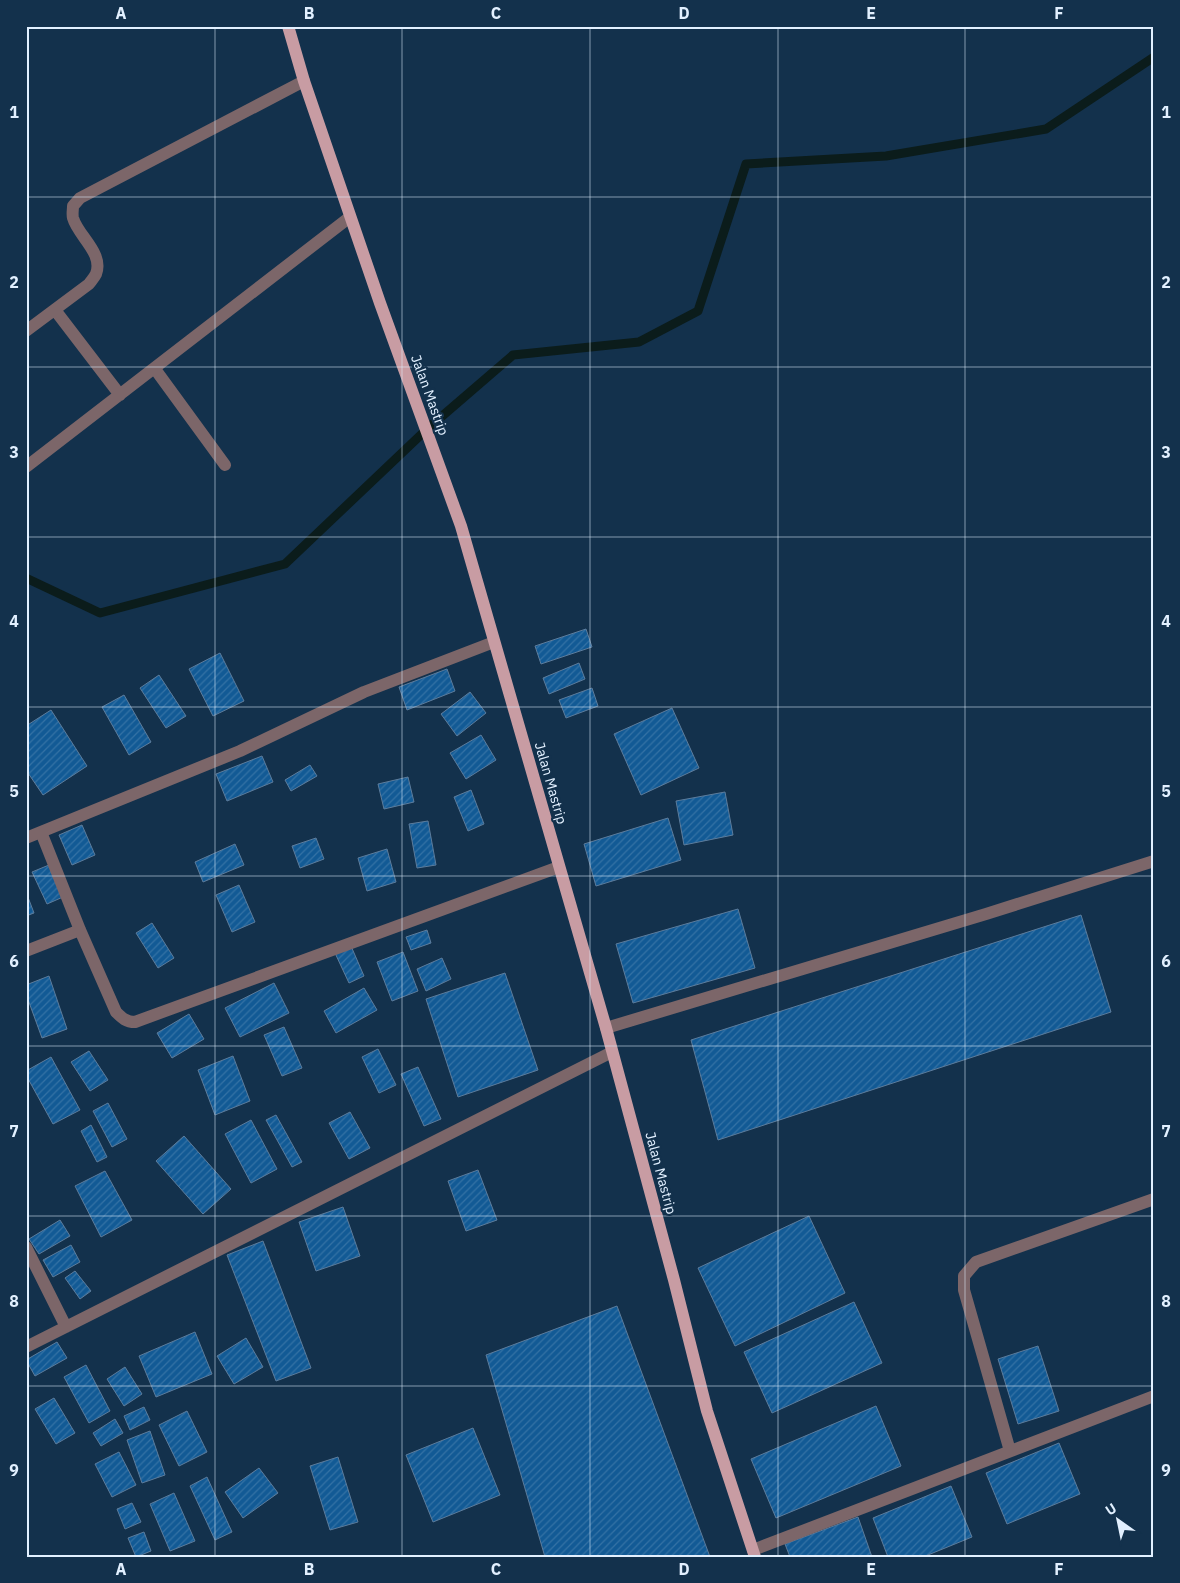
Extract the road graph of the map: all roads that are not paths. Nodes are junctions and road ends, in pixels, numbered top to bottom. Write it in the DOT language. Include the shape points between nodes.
graph roads {
  1 [pos="288,26"];
  2 [pos="304,81"];
  3 [pos="350,217"];
  4 [pos="55,310"];
  5 [pos="26,331"];
  6 [pos="155,369"];
  7 [pos="120,395"];
  8 [pos="225,465"];
  9 [pos="26,467"];
  10 [pos="494,642"];
  11 [pos="41,832"];
  12 [pos="26,838"];
  13 [pos="1154,861"];
  14 [pos="559,867"];
  15 [pos="80,930"];
  16 [pos="26,951"];
  17 [pos="606,1028"];
  18 [pos="612,1052"];
  19 [pos="1154,1199"];
  20 [pos="26,1248"];
  21 [pos="66,1327"];
  22 [pos="26,1347"];
  23 [pos="1154,1396"];
  24 [pos="1010,1451"];
  25 [pos="754,1554"];
  1 -- 2 [label="main road, Jalan Mastrip"];
  2 -- 3 [label="main road, Jalan Mastrip"];
  2 -- 4 [label="street" via="80,198 73,206 72,216 94,252 96,274 90,284"];
  3 -- 6 [label="street"];
  3 -- 10 [label="main road, Jalan Mastrip" via="461,526"];
  4 -- 5 [label="street"];
  4 -- 7 [label="street"];
  6 -- 7 [label="street"];
  6 -- 8 [label="street"];
  7 -- 9 [label="street"];
  10 -- 11 [label="street" via="364,692 240,751"];
  10 -- 14 [label="main road, Jalan Mastrip"];
  11 -- 12 [label="street"];
  11 -- 15 [label="street"];
  13 -- 17 [label="street"];
  14 -- 15 [label="street" via="135,1022 123,1019 116,1012"];
  14 -- 17 [label="main road, Jalan Mastrip"];
  15 -- 16 [label="street"];
  17 -- 18 [label="main road, Jalan Mastrip"];
  18 -- 21 [label="street"];
  18 -- 25 [label="main road, Jalan Mastrip" via="707,1411"];
  19 -- 24 [label="street" via="976,1262 964,1276 964,1290"];
  20 -- 21 [label="street"];
  21 -- 22 [label="street"];
  23 -- 24 [label="street"];
  24 -- 25 [label="street"];
}
